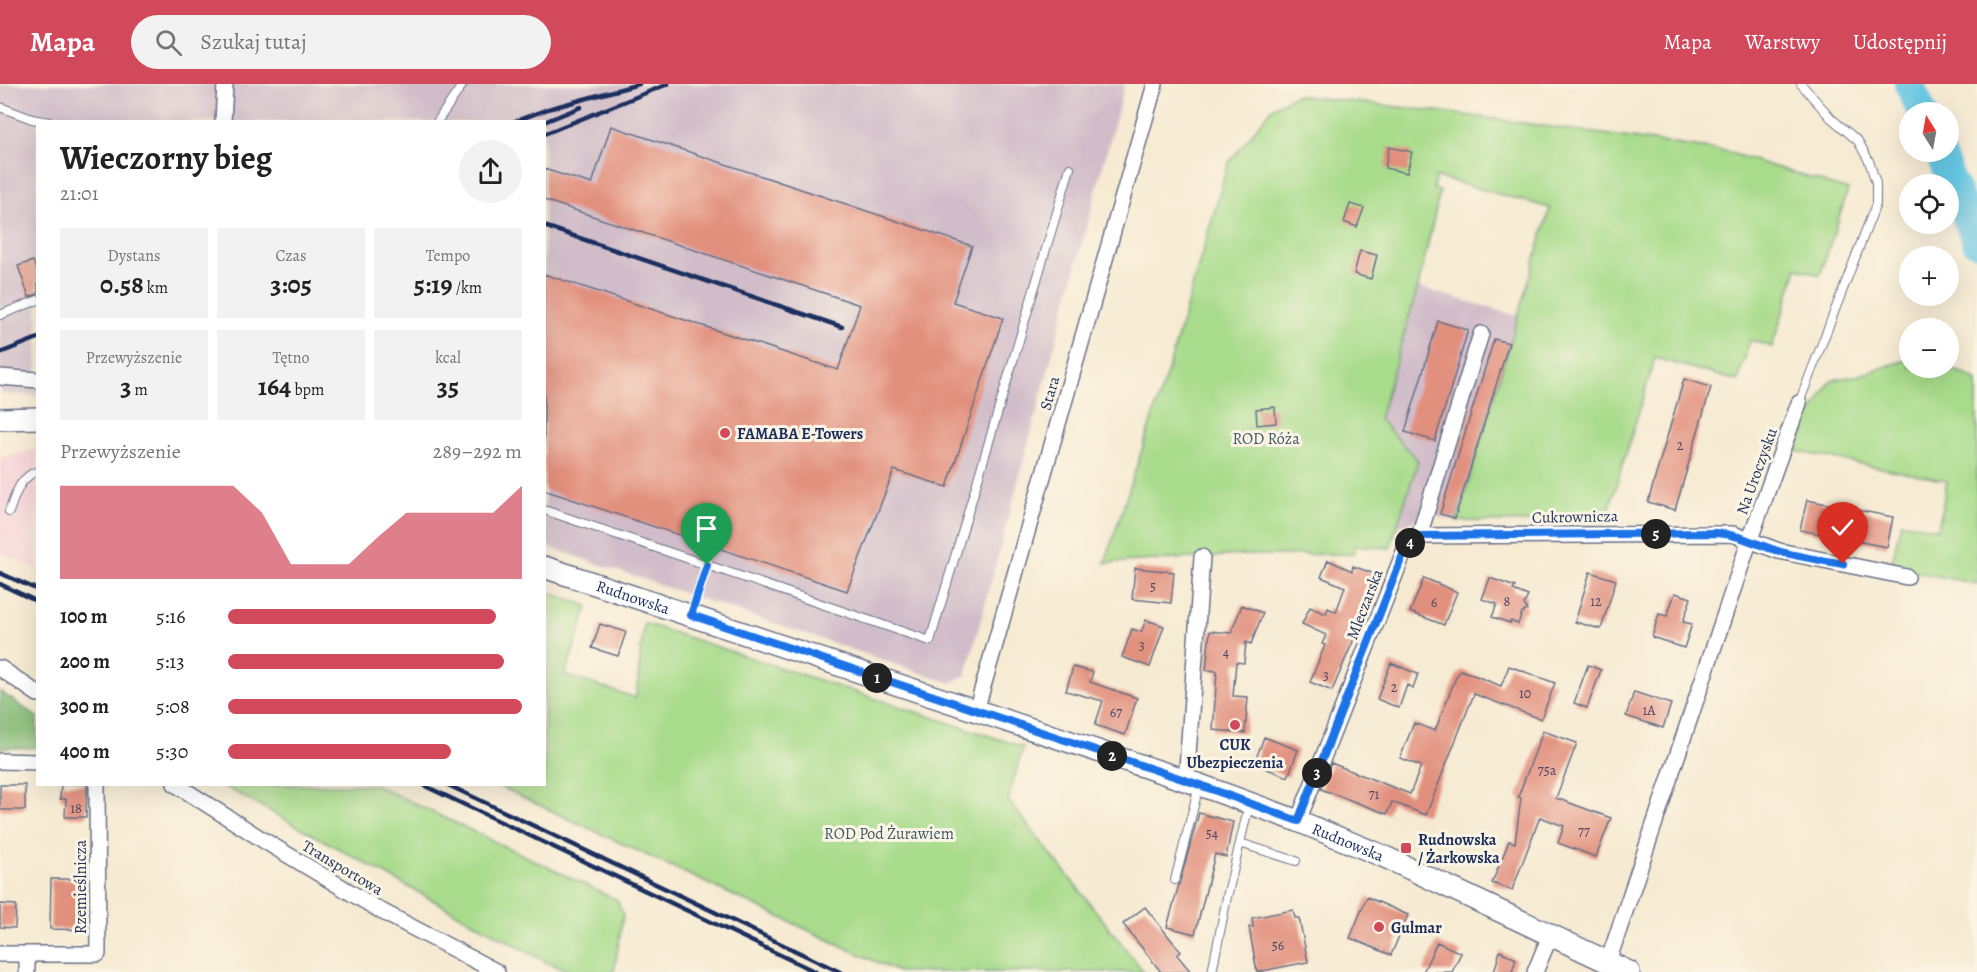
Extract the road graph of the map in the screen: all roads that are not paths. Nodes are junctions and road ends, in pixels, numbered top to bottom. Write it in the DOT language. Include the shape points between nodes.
graph roads {
  1 [pos="225,84"];
  2 [pos="463,84"];
  3 [pos="1155,84"];
  4 [pos="1801,84"];
  5 [pos="0,107"];
  6 [pos="38,120"];
  7 [pos="223,120"];
  8 [pos="438,120"];
  9 [pos="1070,168"];
  10 [pos="36,301"];
  11 [pos="0,315"];
  12 [pos="1481,334"];
  13 [pos="0,377"];
  14 [pos="36,380"];
  15 [pos="1800,403"];
  16 [pos="36,418"];
  17 [pos="0,419"];
  18 [pos="36,472"];
  19 [pos="546,511"];
  20 [pos="9,512"];
  21 [pos="1419,536"];
  22 [pos="1750,539"];
  23 [pos="1202,557"];
  24 [pos="707,565"];
  25 [pos="546,568"];
  26 [pos="1906,577"];
  27 [pos="691,615"];
  28 [pos="0,668"];
  29 [pos="36,693"];
  30 [pos="976,711"];
  31 [pos="0,762"];
  32 [pos="36,762"];
  33 [pos="1192,782"];
  34 [pos="97,786"];
  35 [pos="178,786"];
  36 [pos="1250,803"];
  37 [pos="1298,821"];
  38 [pos="1240,843"];
  39 [pos="1296,861"];
  40 [pos="1175,880"];
  41 [pos="1550,936"];
  42 [pos="0,954"];
  43 [pos="27,954"];
  44 [pos="1608,962"];
  45 [pos="492,971"];
  46 [pos="1537,971"];
  47 [pos="27,972"];
  48 [pos="1212,972"];
  49 [pos="1629,972"];
  1 -- 7 [label="street"];
  2 -- 8 [label="lane"];
  3 -- 30 [label="street, Stara"];
  4 -- 15 [label="lane, Na Uroczysku" via="1858,141 1876,183 1876,204"];
  5 -- 6 [label="lane"];
  9 -- 24 [label="lane" via="930,641"];
  10 -- 11 [label="lane"];
  12 -- 21 [label="street, Mleczarska"];
  13 -- 14 [label="street"];
  15 -- 22 [label="street, Na Uroczysku"];
  16 -- 17 [label="main road"];
  18 -- 20 [label="lane" via="21,481"];
  19 -- 24 [label="lane"];
  21 -- 22 [label="street, Cukrownicza" via="1716,533"];
  21 -- 37 [label="street, Mleczarska" via="1406,547"];
  22 -- 26 [label="street, Cukrownicza" via="1779,551"];
  22 -- 44 [label="street, Na Uroczysku"];
  23 -- 33 [label="street" via="1187,769"];
  24 -- 27 [label="lane"];
  25 -- 27 [label="main road, Rudnowska"];
  27 -- 30 [label="main road, Rudnowska"];
  28 -- 29 [label="street"];
  30 -- 33 [label="main road, Rudnowska"];
  31 -- 32 [label="street"];
  33 -- 36 [label="main road, Rudnowska"];
  33 -- 40 [label="lane"];
  34 -- 43 [label="street, Rzemieślnicza" via="98,954"];
  35 -- 45 [label="street, Transportowa" via="383,912"];
  36 -- 37 [label="main road, Rudnowska"];
  36 -- 38 [label="lane"];
  37 -- 41 [label="main road, Rudnowska" via="1385,857"];
  38 -- 39 [label="lane"];
  38 -- 48 [label="lane"];
  41 -- 44 [label="main road, Rudnowska"];
  41 -- 46 [label="street"];
  42 -- 43 [label="street, Rzemieślnicza"];
  43 -- 47 [label="street"];
  44 -- 49 [label="main road, Rudnowska"];
}
